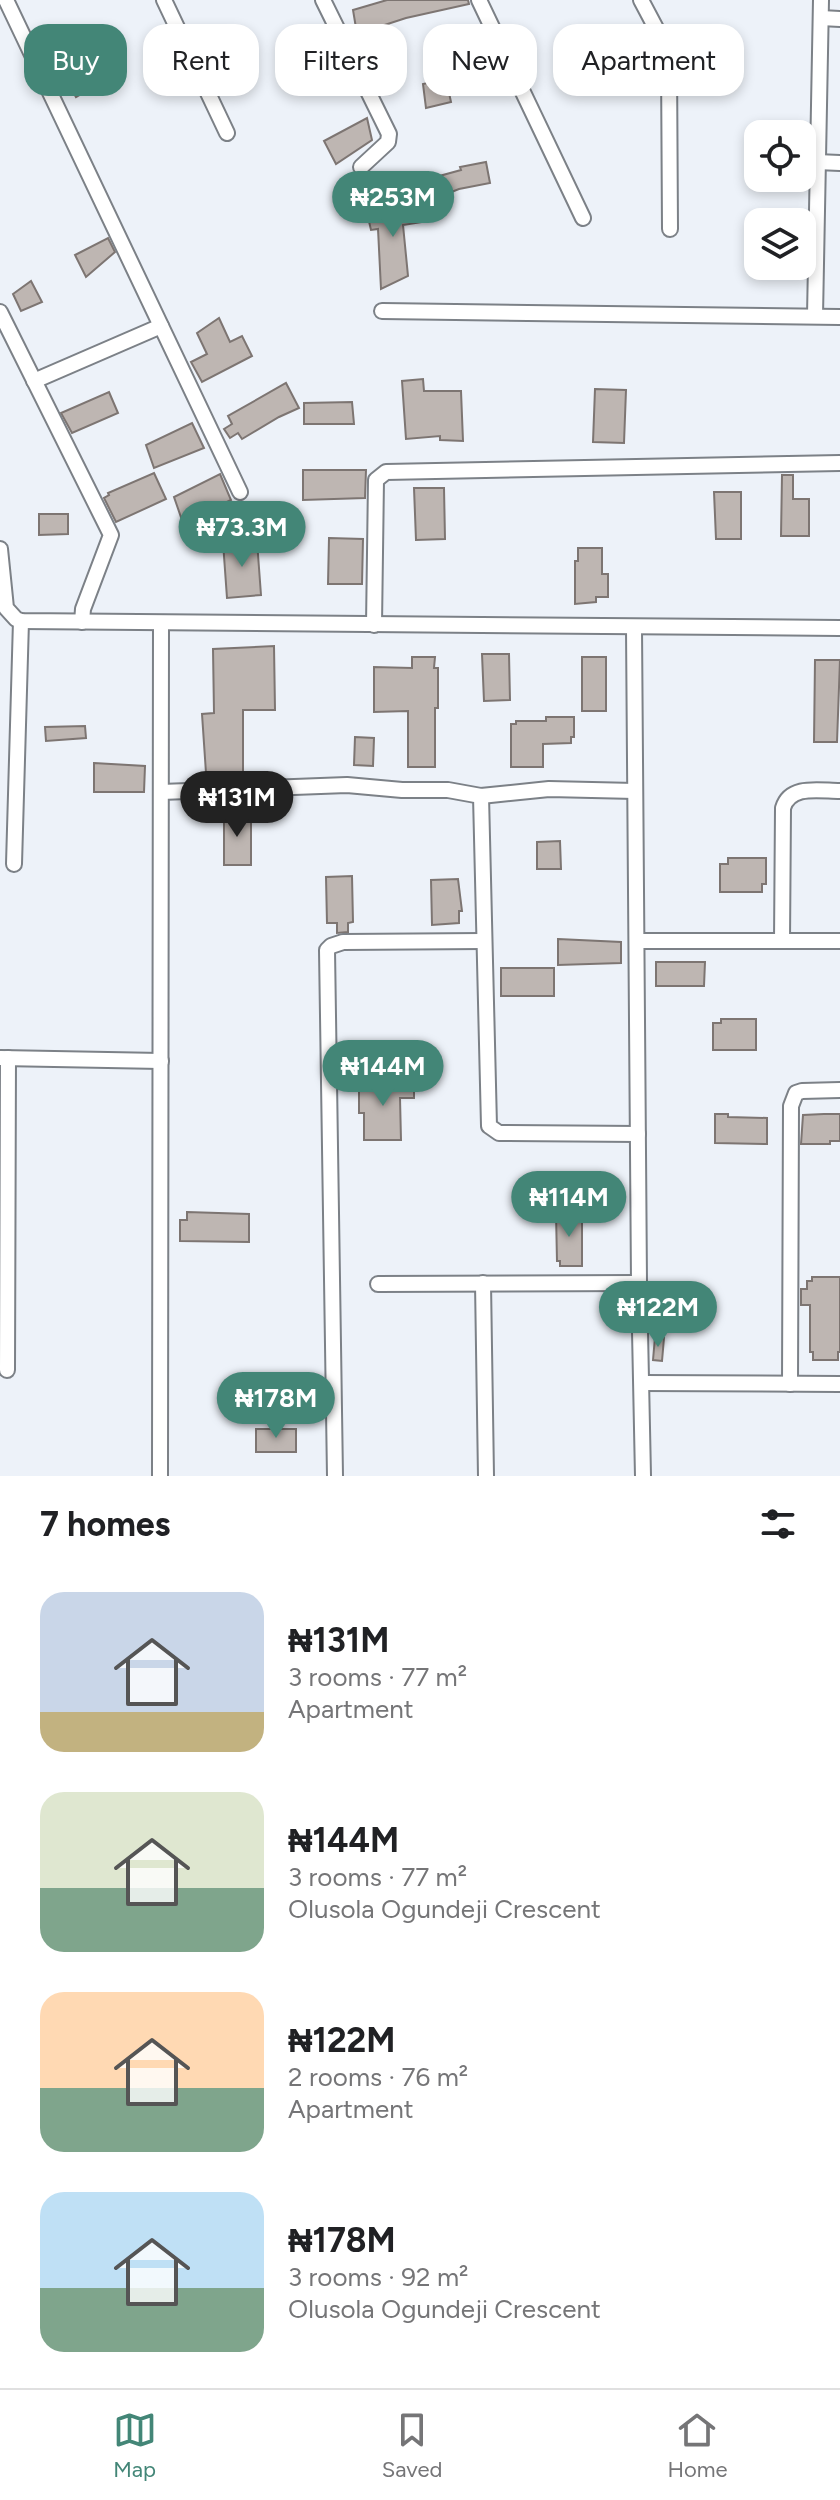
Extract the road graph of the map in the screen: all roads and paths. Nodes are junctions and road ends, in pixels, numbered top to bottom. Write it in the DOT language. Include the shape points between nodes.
graph roads {
  1 [pos="6,0"];
  2 [pos="164,0"];
  3 [pos="323,0"];
  4 [pos="479,0"];
  5 [pos="641,0"];
  6 [pos="821,0"];
  7 [pos="821,18"];
  8 [pos="840,19"];
  9 [pos="227,133"];
  10 [pos="817,162"];
  11 [pos="840,163"];
  12 [pos="361,167"];
  13 [pos="583,218"];
  14 [pos="670,229"];
  15 [pos="382,311"];
  16 [pos="0,312"];
  17 [pos="815,316"];
  18 [pos="840,317"];
  19 [pos="161,326"];
  20 [pos="34,381"];
  21 [pos="840,463"];
  22 [pos="240,492"];
  23 [pos="0,549"];
  24 [pos="3,601"];
  25 [pos="21,621"];
  26 [pos="82,622"];
  27 [pos="161,623"];
  28 [pos="374,625"];
  29 [pos="634,628"];
  30 [pos="840,628"];
  31 [pos="635,791"];
  32 [pos="840,791"];
  33 [pos="161,792"];
  34 [pos="481,796"];
  35 [pos="14,864"];
  36 [pos="483,941"];
  37 [pos="637,941"];
  38 [pos="782,941"];
  39 [pos="840,941"];
  40 [pos="4,1058"];
  41 [pos="161,1061"];
  42 [pos="840,1090"];
  43 [pos="638,1134"];
  44 [pos="3,1209"];
  45 [pos="483,1283"];
  46 [pos="639,1283"];
  47 [pos="378,1284"];
  48 [pos="7,1370"];
  49 [pos="642,1383"];
  50 [pos="790,1384"];
  51 [pos="840,1384"];
  52 [pos="160,1476"];
  53 [pos="335,1476"];
  54 [pos="486,1476"];
  55 [pos="643,1476"];
  1 -- 19 [label="street"];
  2 -- 9 [label="street"];
  3 -- 12 [label="street" via="389,134 388,142"];
  4 -- 13 [label="street"];
  5 -- 14 [label="street" via="669,61"];
  6 -- 7 [label="street"];
  7 -- 8 [label="street"];
  7 -- 10 [label="street"];
  10 -- 11 [label="street"];
  10 -- 17 [label="street"];
  15 -- 17 [label="street"];
  16 -- 20 [label="street"];
  17 -- 18 [label="street"];
  19 -- 20 [label="street"];
  19 -- 22 [label="street"];
  20 -- 26 [label="street" via="111,535"];
  21 -- 28 [label="street" via="386,472 376,480"];
  23 -- 24 [label="street"];
  24 -- 25 [label="street"];
  25 -- 26 [label="street"];
  25 -- 35 [label="street"];
  26 -- 27 [label="street"];
  27 -- 28 [label="street"];
  27 -- 33 [label="street"];
  28 -- 29 [label="street"];
  29 -- 30 [label="street"];
  29 -- 31 [label="street"];
  31 -- 34 [label="street" via="536,789"];
  31 -- 37 [label="street"];
  32 -- 38 [label="street" via="796,792 785,801"];
  33 -- 34 [label="street" via="347,785"];
  33 -- 41 [label="street"];
  34 -- 36 [label="street"];
  36 -- 43 [label="street" via="489,1126 499,1133"];
  36 -- 53 [label="street" via="343,942 327,950"];
  37 -- 38 [label="street"];
  37 -- 43 [label="street"];
  38 -- 39 [label="street"];
  40 -- 41 [label="street"];
  40 -- 44 [label="street"];
  41 -- 52 [label="street"];
  42 -- 50 [label="street" via="802,1091 791,1106"];
  43 -- 46 [label="street"];
  44 -- 48 [label="street"];
  45 -- 46 [label="street"];
  45 -- 47 [label="street"];
  45 -- 54 [label="street"];
  46 -- 49 [label="street"];
  49 -- 50 [label="street"];
  49 -- 55 [label="street"];
  50 -- 51 [label="street"];
}
